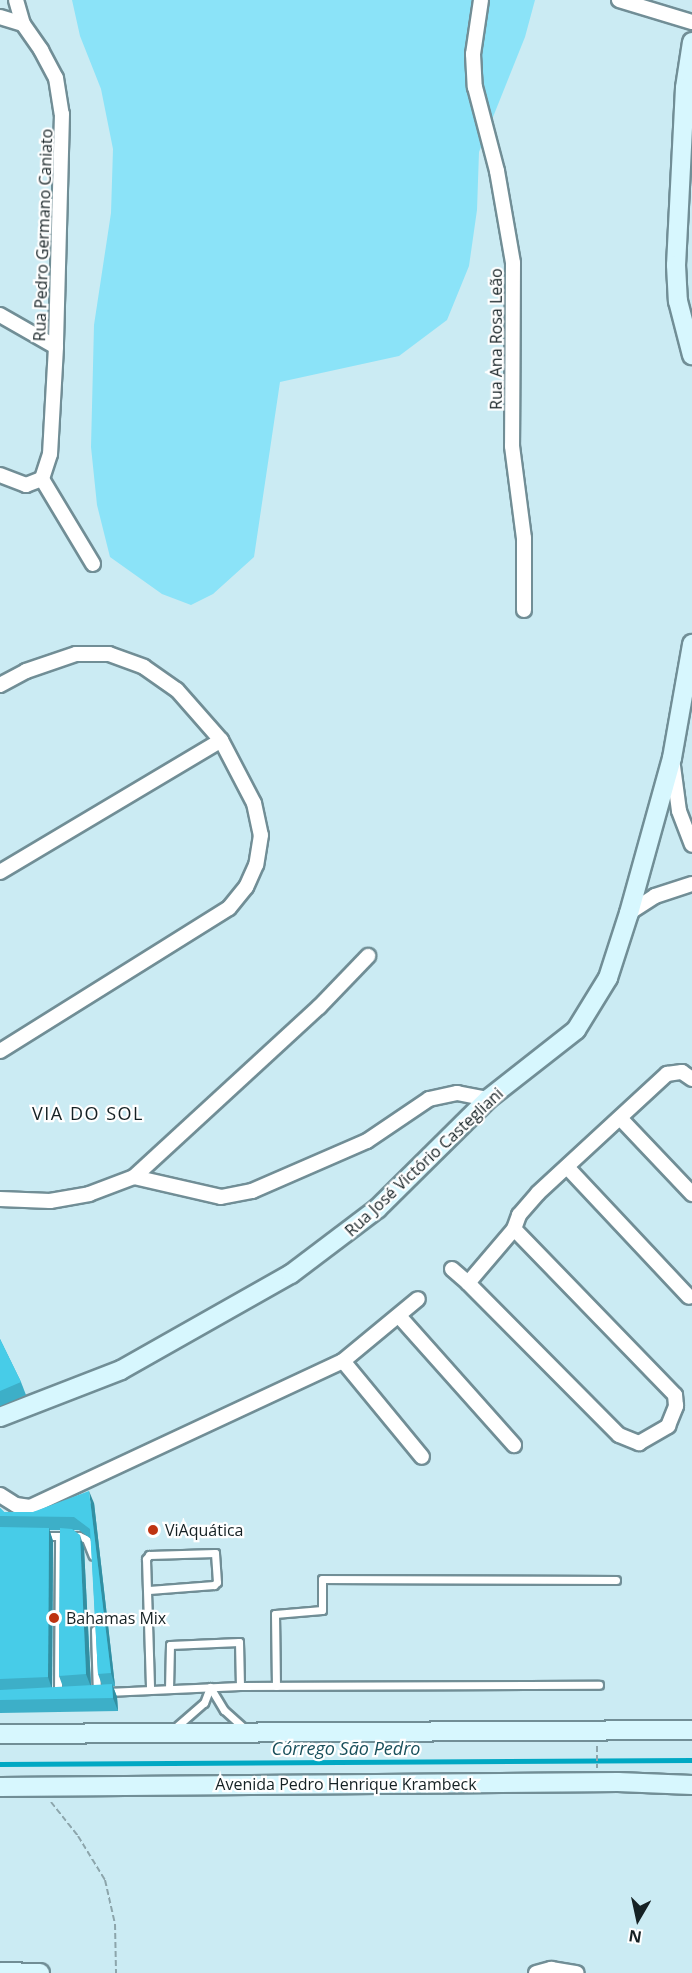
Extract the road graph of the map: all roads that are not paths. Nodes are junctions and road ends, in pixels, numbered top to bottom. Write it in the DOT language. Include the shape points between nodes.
graph roads {
  1 [pos="16,0"];
  2 [pos="481,0"];
  3 [pos="619,0"];
  4 [pos="0,17"];
  5 [pos="692,22"];
  6 [pos="23,24"];
  7 [pos="692,42"];
  8 [pos="685,301"];
  9 [pos="0,315"];
  10 [pos="56,347"];
  11 [pos="692,355"];
  12 [pos="0,476"];
  13 [pos="42,479"];
  14 [pos="93,564"];
  15 [pos="524,610"];
  16 [pos="692,644"];
  17 [pos="0,685"];
  18 [pos="221,740"];
  19 [pos="672,758"];
  20 [pos="692,845"];
  21 [pos="0,872"];
  22 [pos="692,884"];
  23 [pos="629,913"];
  24 [pos="368,956"];
  25 [pos="0,1051"];
  26 [pos="692,1079"];
  27 [pos="488,1099"];
  28 [pos="620,1118"];
  29 [pos="567,1167"];
  30 [pos="134,1177"];
  31 [pos="692,1194"];
  32 [pos="0,1199"];
  33 [pos="514,1229"];
  34 [pos="452,1269"];
  35 [pos="468,1283"];
  36 [pos="689,1297"];
  37 [pos="418,1299"];
  38 [pos="399,1316"];
  39 [pos="344,1361"];
  40 [pos="0,1417"];
  41 [pos="514,1445"];
  42 [pos="422,1457"];
  43 [pos="0,1495"];
  44 [pos="36,1535"];
  45 [pos="59,1536"];
  46 [pos="93,1563"];
  47 [pos="616,1580"];
  48 [pos="149,1590"];
  49 [pos="95,1622"];
  50 [pos="599,1685"];
  51 [pos="240,1686"];
  52 [pos="276,1686"];
  53 [pos="210,1687"];
  54 [pos="150,1689"];
  55 [pos="169,1689"];
  56 [pos="88,1693"];
  57 [pos="97,1693"];
  58 [pos="58,1694"];
  59 [pos="68,1694"];
  60 [pos="46,1695"];
  61 [pos="692,1730"];
  62 [pos="163,1733"];
  63 [pos="0,1734"];
  64 [pos="252,1734"];
  65 [pos="692,1785"];
  66 [pos="0,1787"];
  67 [pos="0,1972"];
  68 [pos="537,1972"];
  69 [pos="40,1973"];
  70 [pos="577,1973"];
  1 -- 6 [label="street, Rua Pedro Germano Caniato"];
  2 -- 15 [label="street, Rua Ana Rosa Leão" via="473,54 475,87 497,171 513,263 512,446 524,538"];
  3 -- 5 [label="street"];
  4 -- 6 [label="street"];
  6 -- 10 [label="street, Rua Pedro Germano Caniato" via="56,78 62,114"];
  7 -- 8 [label="street" via="682,139"];
  8 -- 11 [label="street"];
  9 -- 10 [label="street"];
  10 -- 13 [label="street, Rua Pedro Germano Caniato" via="50,454"];
  12 -- 13 [label="street" via="26,485"];
  13 -- 14 [label="street"];
  16 -- 19 [label="street, Rua José Victório Castegliani"];
  17 -- 18 [label="street" via="67,656 109,654 144,667 177,690"];
  18 -- 21 [label="street"];
  18 -- 25 [label="street" via="254,803 261,836 256,865 246,887 229,908 197,930"];
  19 -- 20 [label="street" via="679,811"];
  19 -- 23 [label="street, Rua José Victório Castegliani"];
  22 -- 23 [label="street" via="655,896"];
  23 -- 27 [label="street, Rua José Victório Castegliani" via="608,978 576,1030"];
  24 -- 30 [label="street" via="319,1007"];
  26 -- 28 [label="street" via="682,1072 667,1074"];
  27 -- 30 [label="street" via="457,1093 429,1099 367,1141 252,1191 221,1197"];
  27 -- 40 [label="street, Rua José Victório Castegliani" via="377,1209 291,1274 121,1370"];
  28 -- 29 [label="street"];
  28 -- 31 [label="street"];
  29 -- 33 [label="street" via="519,1215"];
  29 -- 36 [label="street"];
  30 -- 32 [label="street" via="89,1194 50,1201"];
  33 -- 35 [label="street"];
  33 -- 35 [label="street" via="675,1395 676,1406 668,1426 639,1443 619,1435"];
  34 -- 35 [label="street"];
  37 -- 38 [label="street"];
  38 -- 39 [label="street"];
  38 -- 41 [label="street"];
  39 -- 42 [label="street"];
  39 -- 43 [label="street" via="30,1507 16,1505"];
  44 -- 45 [label="lane"];
  45 -- 46 [label="lane" via="86,1539"];
  45 -- 58 [label="lane"];
  47 -- 52 [label="lane" via="322,1579 322,1610 275,1614"];
  48 -- 48 [label="lane" via="149,1555 215,1553 214,1585"];
  48 -- 54 [label="lane"];
  49 -- 57 [label="lane"];
  50 -- 52 [label="lane"];
  51 -- 52 [label="lane"];
  51 -- 53 [label="lane"];
  51 -- 55 [label="lane" via="239,1642 167,1647"];
  53 -- 55 [label="lane"];
  53 -- 62 [label="lane" via="197,1711"];
  53 -- 64 [label="lane" via="224,1710"];
  54 -- 55 [label="lane"];
  54 -- 57 [label="lane"];
  56 -- 57 [label="lane"];
  58 -- 59 [label="lane"];
  58 -- 60 [label="lane"];
  61 -- 64 [label="street"];
  62 -- 63 [label="street"];
  62 -- 64 [label="street"];
  65 -- 66 [label="street, Avenida Pedro Henrique Krambeck" via="608,1782"];
  67 -- 69 [label="street"];
  68 -- 70 [label="street" via="551,1969"];
}
